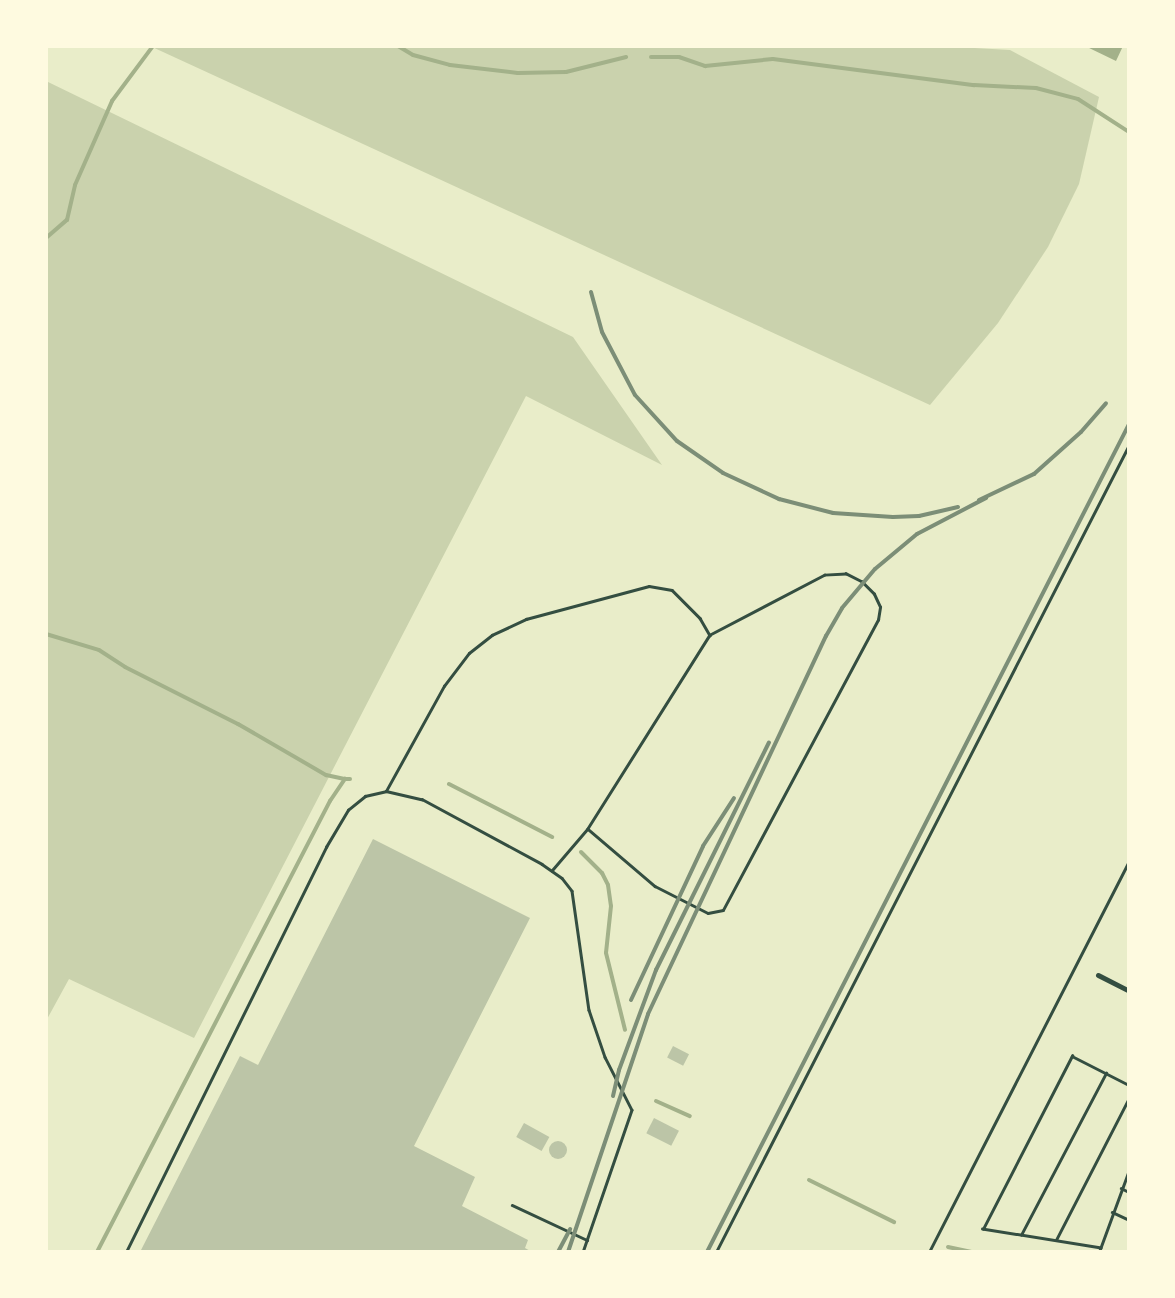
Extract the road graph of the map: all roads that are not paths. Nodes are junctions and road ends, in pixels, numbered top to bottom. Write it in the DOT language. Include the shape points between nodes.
graph roads {
  1 [pos="1129,445"];
  2 [pos="710,635"];
  3 [pos="386,791"];
  4 [pos="588,829"];
  5 [pos="1129,862"];
  6 [pos="552,871"];
  7 [pos="1098,975"];
  8 [pos="1129,991"];
  9 [pos="1106,1073"];
  10 [pos="1129,1085"];
  11 [pos="1129,1098"];
  12 [pos="1129,1170"];
  13 [pos="1121,1188"];
  14 [pos="1129,1192"];
  15 [pos="512,1205"];
  16 [pos="1112,1212"];
  17 [pos="1129,1220"];
  18 [pos="1022,1235"];
  19 [pos="587,1240"];
  20 [pos="1056,1240"];
  21 [pos="1100,1248"];
  22 [pos="126,1252"];
  23 [pos="583,1252"];
  24 [pos="716,1252"];
  25 [pos="929,1252"];
  26 [pos="1099,1252"];
  1 -- 24 [label="lane"];
  2 -- 3 [label="lane" via="700,618 672,590 649,586 526,620 492,635 469,653 444,686"];
  2 -- 4 [label="lane"];
  2 -- 4 [label="lane" via="825,576 846,574 862,582 874,594 880,607 878,620 723,910 708,914 655,886"];
  3 -- 6 [label="lane" via="422,799"];
  3 -- 22 [label="lane" via="365,796 348,810 326,847"];
  4 -- 6 [label="lane"];
  5 -- 25 [label="lane"];
  6 -- 19 [label="lane" via="572,891 589,1010 605,1057 632,1110"];
  7 -- 8 [label="street"];
  9 -- 10 [label="lane"];
  9 -- 18 [label="lane"];
  9 -- 18 [label="lane" via="1072,1056 983,1229"];
  11 -- 20 [label="lane"];
  12 -- 13 [label="lane"];
  13 -- 14 [label="lane"];
  13 -- 16 [label="lane"];
  15 -- 19 [label="lane"];
  16 -- 17 [label="lane"];
  16 -- 21 [label="lane"];
  18 -- 20 [label="lane"];
  19 -- 23 [label="lane"];
  20 -- 21 [label="lane"];
  21 -- 26 [label="lane"];
}
